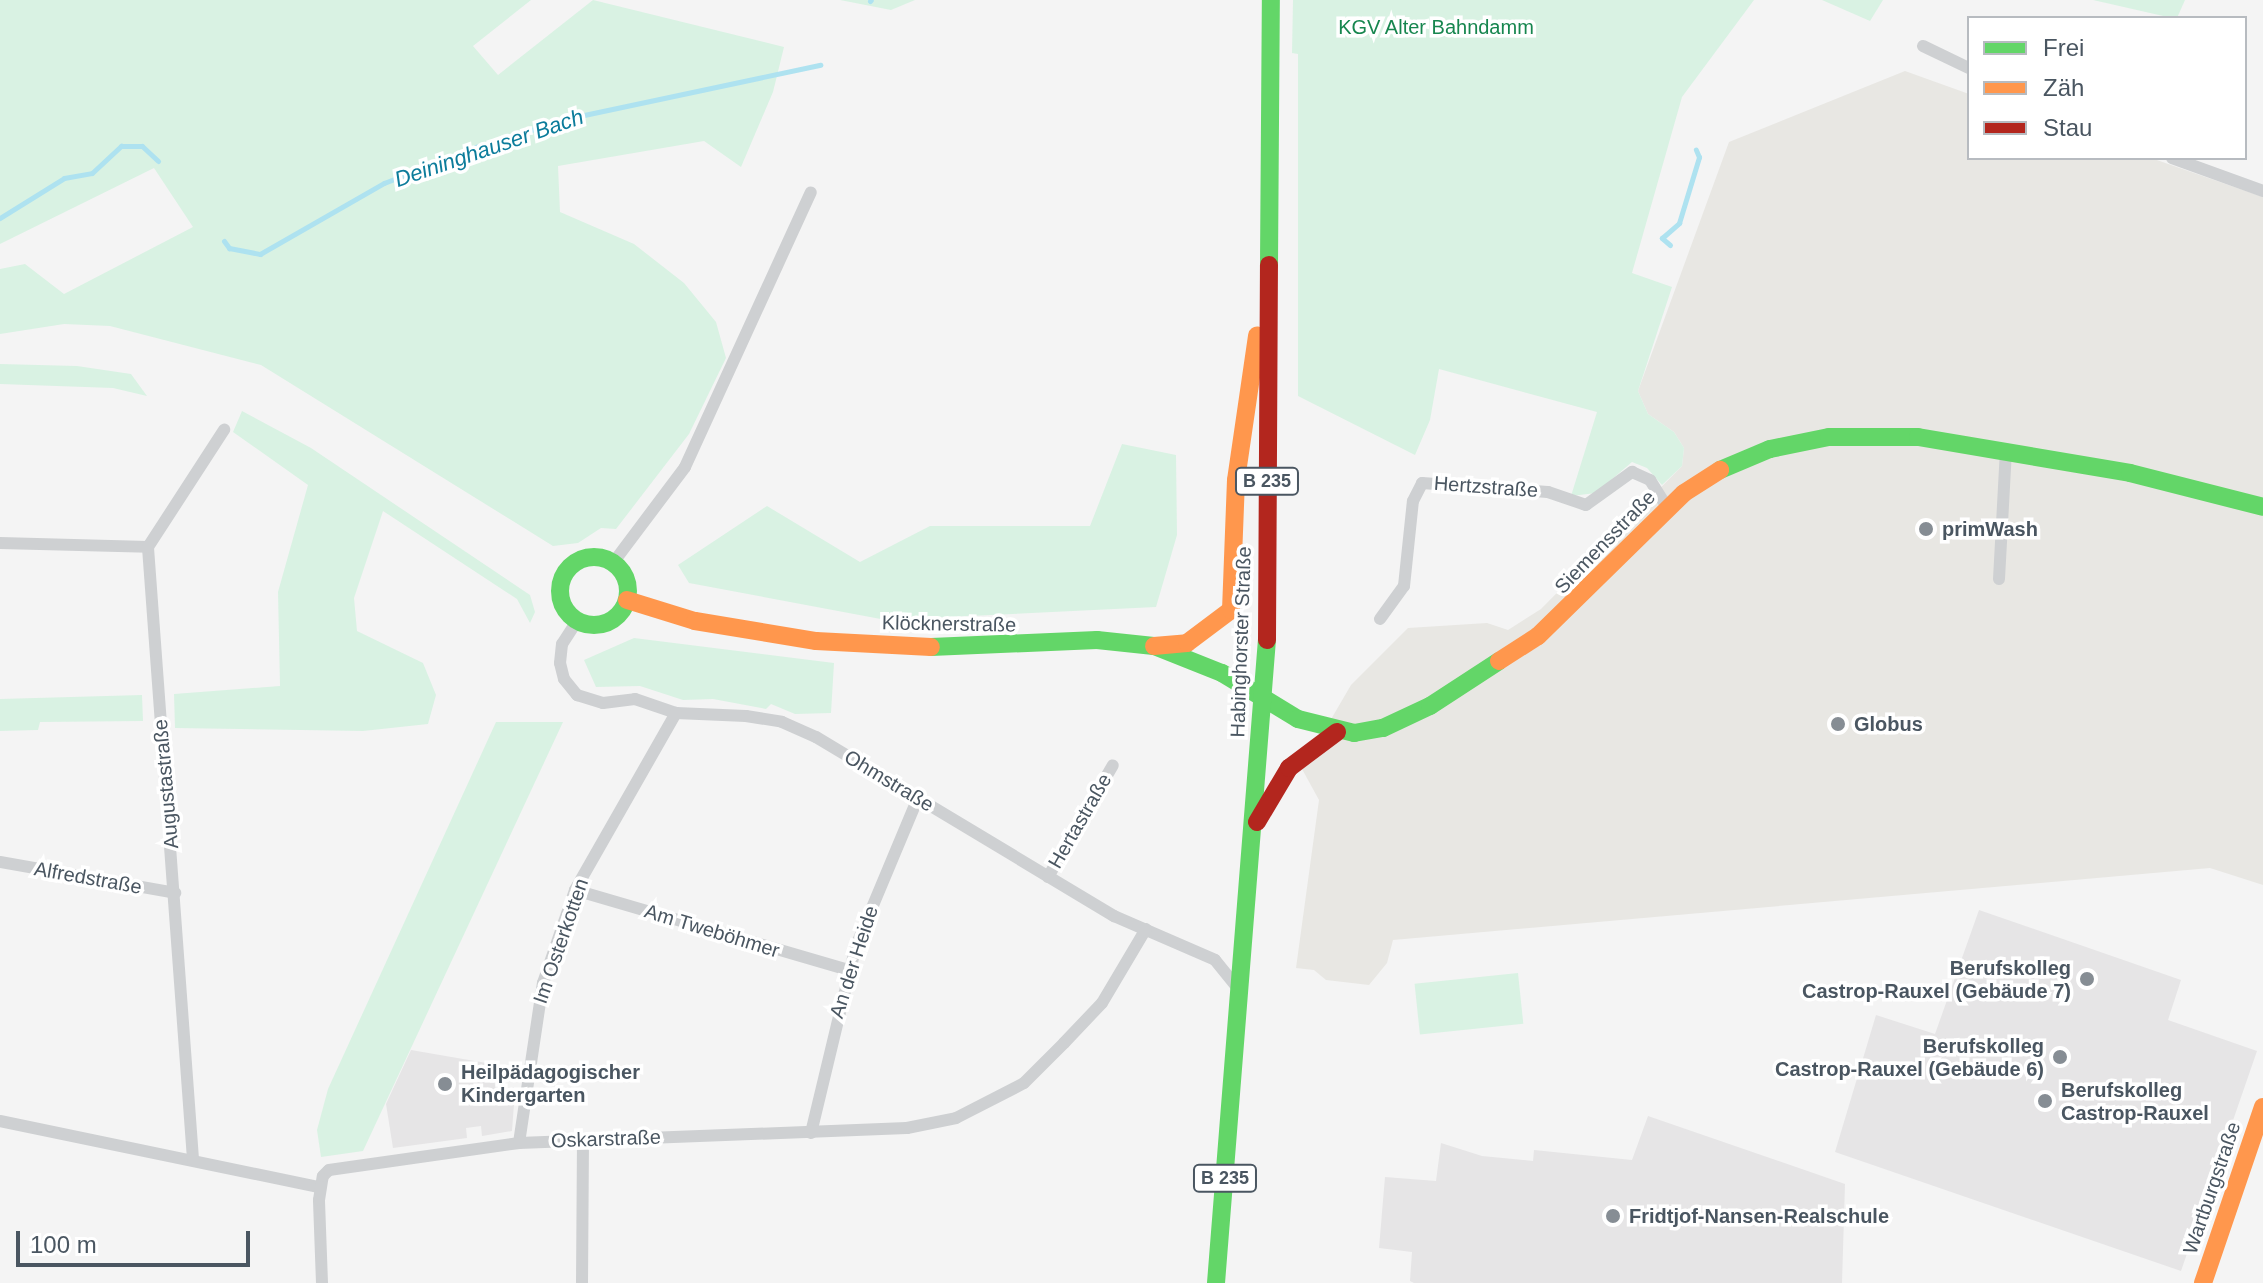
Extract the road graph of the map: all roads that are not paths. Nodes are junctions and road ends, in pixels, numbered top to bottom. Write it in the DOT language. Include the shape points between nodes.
graph roads {
  1 [pos="1271,0"];
  2 [pos="1923,46"];
  3 [pos="1967,67"];
  4 [pos="2178,160"];
  5 [pos="2263,191"];
  6 [pos="811,192"];
  7 [pos="1267,265"];
  8 [pos="224,430"];
  9 [pos="2006,449"];
  10 [pos="1667,507"];
  11 [pos="2263,507"];
  12 [pos="0,543"];
  13 [pos="148,547"];
  14 [pos="613,563"];
  15 [pos="1999,579"];
  16 [pos="627,600"];
  17 [pos="1380,619"];
  18 [pos="577,621"];
  19 [pos="1154,646"];
  20 [pos="1262,697"];
  21 [pos="676,713"];
  22 [pos="1337,732"];
  23 [pos="1113,765"];
  24 [pos="918,798"];
  25 [pos="1255,825"];
  26 [pos="0,862"];
  27 [pos="1048,877"];
  28 [pos="575,890"];
  29 [pos="175,893"];
  30 [pos="1146,929"];
  31 [pos="849,970"];
  32 [pos="1241,995"];
  33 [pos="2263,1107"];
  34 [pos="0,1121"];
  35 [pos="811,1129"];
  36 [pos="583,1138"];
  37 [pos="519,1143"];
  38 [pos="193,1159"];
  39 [pos="320,1187"];
  40 [pos="322,1283"];
  41 [pos="582,1283"];
  42 [pos="1216,1283"];
  43 [pos="2203,1283"];
  1 -- 7 [label="main road, Habinghorster Straße / B 235"];
  2 -- 3 [label="street"];
  4 -- 5 [label="street"];
  6 -- 14 [label="street" via="685,467"];
  7 -- 19 [label="main road" via="1236,480 1231,610 1187,643"];
  7 -- 20 [label="main road, Habinghorster Straße / B 235"];
  8 -- 13 [label="street"];
  9 -- 10 [label="main road, Siemensstraße" via="1918,437 1829,437 1770,449 1722,469"];
  9 -- 11 [label="main road, Siemensstraße"];
  9 -- 15 [label="street"];
  10 -- 17 [label="street, Hertzstraße" via="1650,480 1632,472 1586,505 1548,492 1422,483 1413,501 1404,586"];
  10 -- 22 [label="main road, Siemensstraße" via="1587,594 1538,636 1404,719 1383,728"];
  12 -- 13 [label="street"];
  13 -- 29 [label="street, Augustastraße"];
  14 -- 16 [label="main road" via="626,579"];
  14 -- 18 [label="main road" via="587,557 565,573 560,599"];
  16 -- 18 [label="main road" via="607,623"];
  16 -- 19 [label="main road, Klöcknerstraße" via="695,621 816,641 968,649 1097,640"];
  18 -- 21 [label="street, Ohmstraße" via="562,644 560,663 577,695 603,703 635,699"];
  19 -- 20 [label="main road, Klöcknerstraße"];
  20 -- 22 [label="main road, Siemensstraße" via="1298,719"];
  20 -- 25 [label="main road, Habinghorster Straße / B 235"];
  21 -- 24 [label="street, Ohmstraße" via="782,722"];
  21 -- 28 [label="street, Im Osterkotten"];
  22 -- 25 [label="main road" via="1289,768"];
  23 -- 27 [label="street, Hertastraße"];
  24 -- 27 [label="street, Ohmstraße"];
  24 -- 31 [label="street, An der Heide"];
  25 -- 32 [label="main road, Habinghorster Straße / B 235"];
  26 -- 29 [label="street, Alfredstraße"];
  27 -- 30 [label="street, Ohmstraße"];
  28 -- 31 [label="street, Am Tweböhmer"];
  28 -- 37 [label="street, Im Osterkotten" via="543,983"];
  29 -- 38 [label="street, Augustastraße"];
  30 -- 32 [label="street, Ohmstraße" via="1215,960"];
  30 -- 35 [label="street, Oskarstraße" via="1102,1003 1024,1083 1003,1097 956,1118 907,1128"];
  31 -- 35 [label="street, An der Heide"];
  32 -- 42 [label="main road, Habinghorster Straße / B 235"];
  33 -- 43 [label="main road, Wartburgstraße"];
  34 -- 38 [label="street"];
  35 -- 36 [label="street, Oskarstraße"];
  36 -- 37 [label="street, Oskarstraße"];
  36 -- 41 [label="street"];
  37 -- 39 [label="street, Oskarstraße" via="329,1170"];
  38 -- 39 [label="street"];
  39 -- 40 [label="street"];
}
